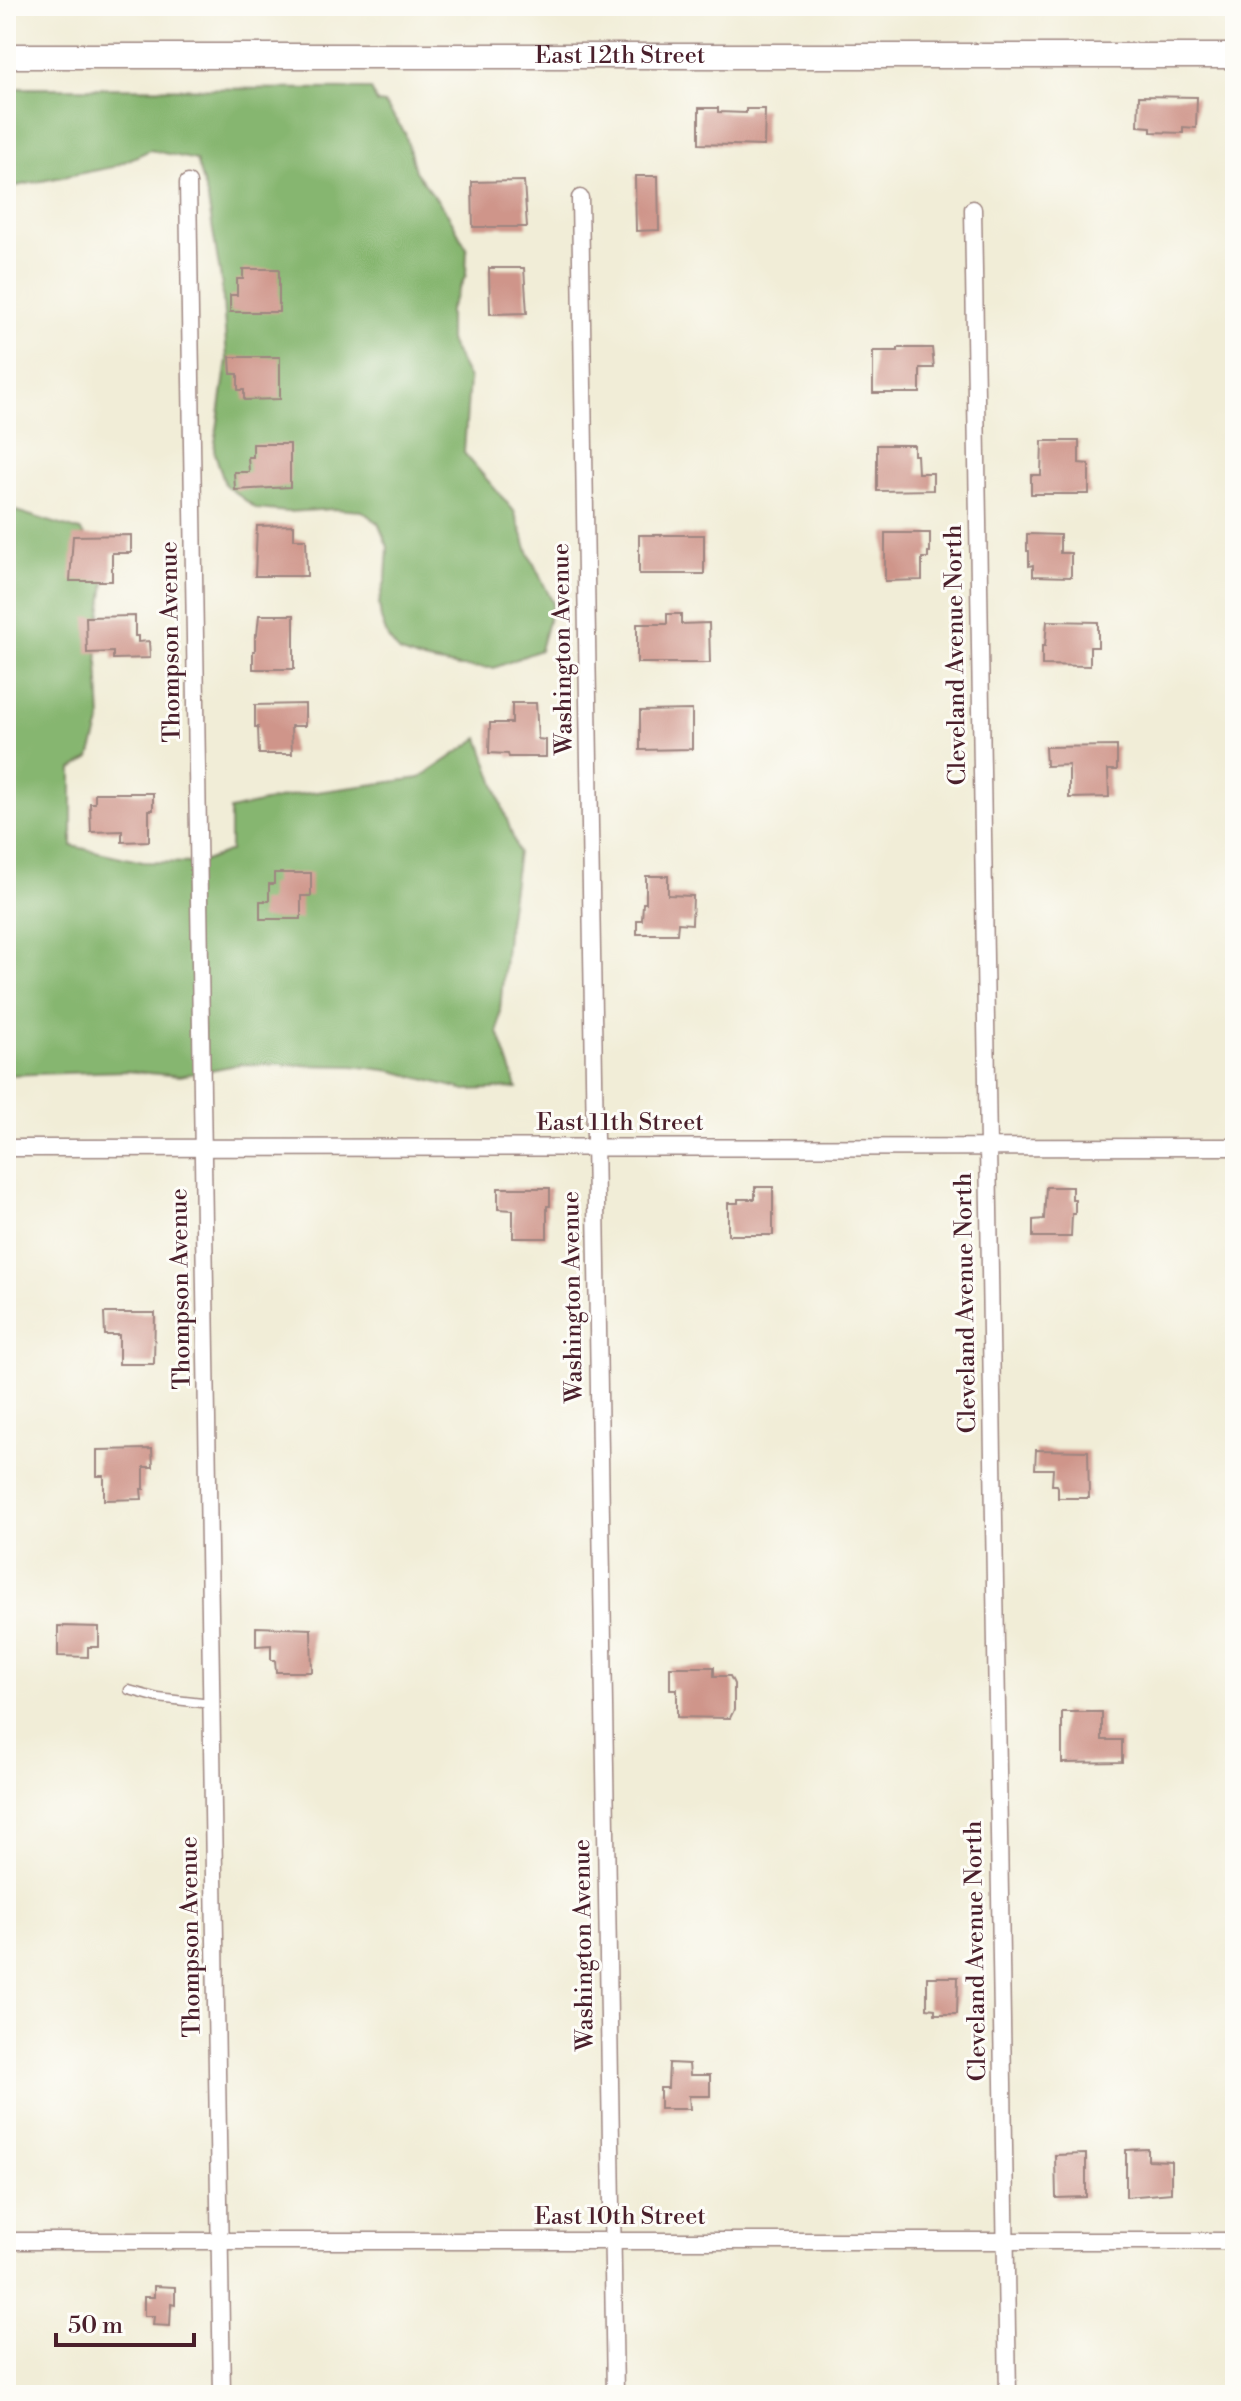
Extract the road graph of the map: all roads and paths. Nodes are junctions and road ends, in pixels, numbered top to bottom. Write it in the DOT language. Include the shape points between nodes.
graph roads {
  1 [pos="6,56"];
  2 [pos="1235,56"];
  3 [pos="188,183"];
  4 [pos="580,198"];
  5 [pos="973,209"];
  6 [pos="595,1147"];
  7 [pos="988,1147"];
  8 [pos="1235,1147"];
  9 [pos="6,1148"];
  10 [pos="203,1148"];
  11 [pos="129,1690"];
  12 [pos="212,1704"];
  13 [pos="6,2241"];
  14 [pos="613,2241"];
  15 [pos="1005,2241"];
  16 [pos="1235,2241"];
  17 [pos="220,2242"];
  18 [pos="222,2395"];
  19 [pos="615,2395"];
  20 [pos="1008,2395"];
  1 -- 2 [label="street, East 12th Street"];
  3 -- 10 [label="street, Thompson Avenue"];
  4 -- 6 [label="street, Washington Avenue"];
  5 -- 7 [label="street, Cleveland Avenue North"];
  6 -- 7 [label="street, East 11th Street"];
  6 -- 10 [label="street, East 11th Street"];
  6 -- 14 [label="street, Washington Avenue"];
  7 -- 8 [label="street, East 11th Street"];
  7 -- 15 [label="street, Cleveland Avenue North"];
  9 -- 10 [label="street, East 11th Street"];
  10 -- 12 [label="street, Thompson Avenue"];
  11 -- 12 [label="lane"];
  12 -- 17 [label="street, Thompson Avenue"];
  13 -- 17 [label="street, East 10th Street"];
  14 -- 15 [label="street, East 10th Street"];
  14 -- 17 [label="street, East 10th Street"];
  14 -- 19 [label="street, Washington Avenue"];
  15 -- 16 [label="street, East 10th Street"];
  15 -- 20 [label="street, Cleveland Avenue North"];
  17 -- 18 [label="street, Thompson Avenue"];
}
